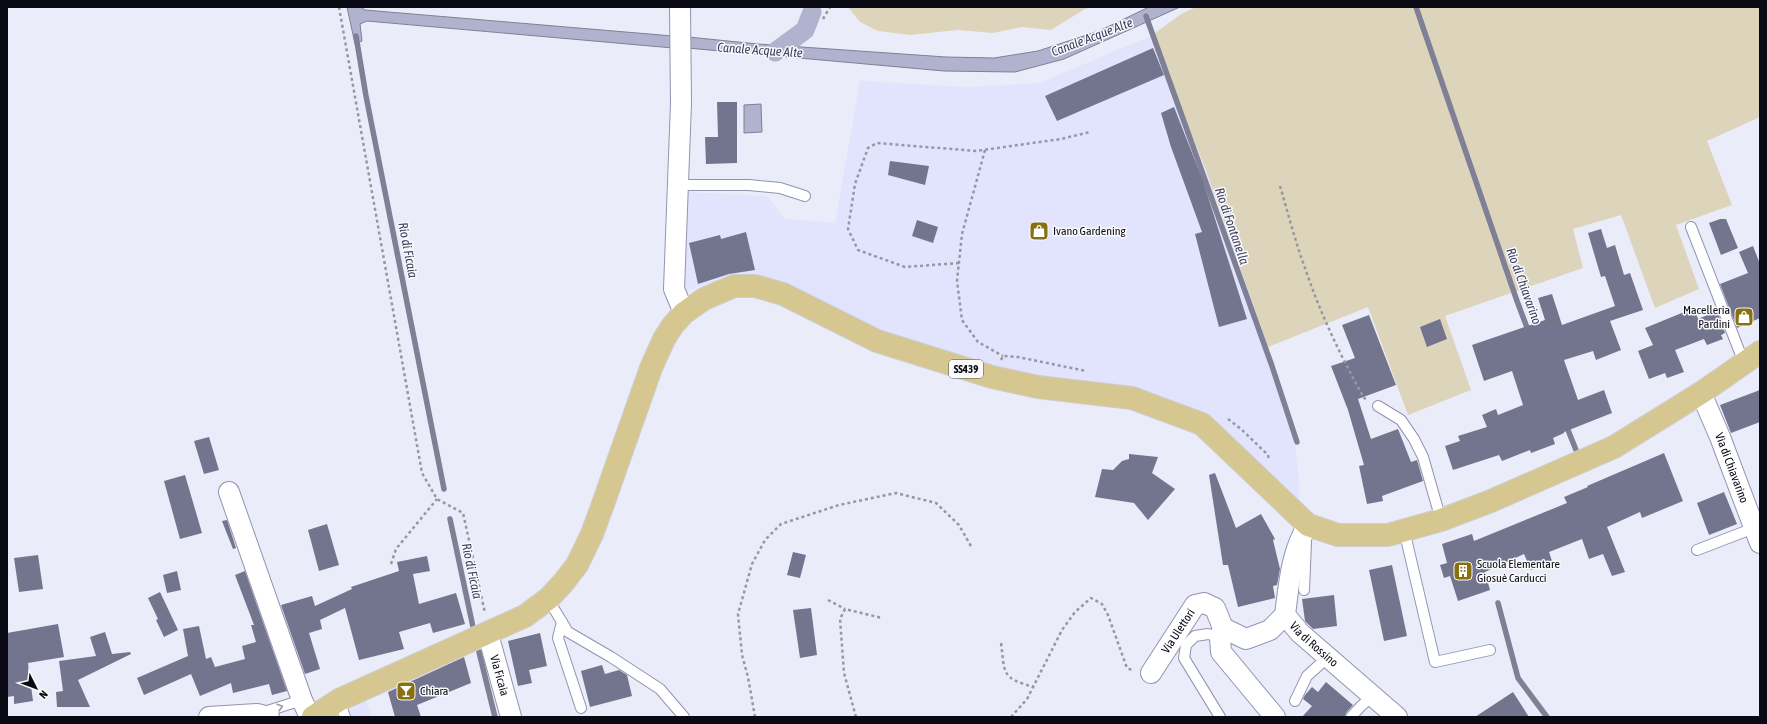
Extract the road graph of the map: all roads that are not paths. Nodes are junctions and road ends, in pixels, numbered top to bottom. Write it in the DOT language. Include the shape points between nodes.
graph roads {
  1 [pos="680,7"];
  2 [pos="678,185"];
  3 [pos="805,196"];
  4 [pos="1691,227"];
  5 [pos="684,314"];
  6 [pos="1752,358"];
  7 [pos="1701,393"];
  8 [pos="1378,406"];
  9 [pos="229,492"];
  10 [pos="1441,520"];
  11 [pos="1308,525"];
  12 [pos="1404,530"];
  13 [pos="1757,535"];
  14 [pos="1697,550"];
  15 [pos="1304,590"];
  16 [pos="548,599"];
  17 [pos="1285,615"];
  18 [pos="562,622"];
  19 [pos="1222,633"];
  20 [pos="488,634"];
  21 [pos="1490,650"];
  22 [pos="1328,657"];
  23 [pos="1151,673"];
  24 [pos="1373,696"];
  25 [pos="1295,701"];
  26 [pos="342,708"];
  27 [pos="581,708"];
  28 [pos="308,711"];
  29 [pos="263,715"];
  30 [pos="209,717"];
  31 [pos="511,717"];
  32 [pos="684,717"];
  33 [pos="1220,717"];
  34 [pos="1275,717"];
  35 [pos="1351,717"];
  36 [pos="1397,717"];
  1 -- 2 [label="street" via="681,103"];
  2 -- 3 [label="lane" via="749,185 780,188"];
  2 -- 5 [label="street" via="674,289"];
  4 -- 6 [label="lane"];
  5 -- 11 [label="main road, SS439" via="704,299 734,286 755,286 783,294 877,341 992,377 1038,387 1132,398 1202,424"];
  5 -- 16 [label="main road, SS439" via="664,339 651,368 592,534 577,564"];
  6 -- 7 [label="main road, SS439"];
  7 -- 10 [label="main road, SS439" via="1614,447 1492,501"];
  7 -- 13 [label="street, Via di Chiavarino"];
  8 -- 10 [label="lane" via="1402,420 1414,439 1423,457"];
  9 -- 28 [label="street"];
  10 -- 12 [label="main road, SS439"];
  11 -- 12 [label="main road, SS439" via="1338,535 1388,535"];
  11 -- 15 [label="lane"];
  11 -- 17 [label="street, Via di Rossino" via="1301,536 1291,569"];
  12 -- 21 [label="lane" via="1435,662"];
  13 -- 14 [label="lane"];
  16 -- 18 [label="lane"];
  16 -- 20 [label="main road, SS439" via="525,616"];
  17 -- 19 [label="street" via="1270,630 1246,639"];
  17 -- 22 [label="street, Via di Rossino" via="1300,633"];
  18 -- 27 [label="lane" via="558,638"];
  18 -- 32 [label="lane" via="568,632 611,656 660,689"];
  19 -- 23 [label="street, Via Ulettori" via="1215,608 1204,603 1195,605"];
  19 -- 33 [label="lane" via="1195,636 1186,645 1184,658"];
  19 -- 34 [label="street, Via Ulettori" via="1221,652"];
  20 -- 26 [label="main road, SS439"];
  20 -- 31 [label="street, Via Ficaia"];
  22 -- 24 [label="street, Via di Rossino"];
  22 -- 25 [label="lane" via="1307,676"];
  24 -- 35 [label="lane"];
  24 -- 36 [label="street, Via di Rossino"];
  26 -- 28 [label="main road, SS439"];
  29 -- 28 [label="lane, one-way"];
  29 -- 30 [label="street"];
}
